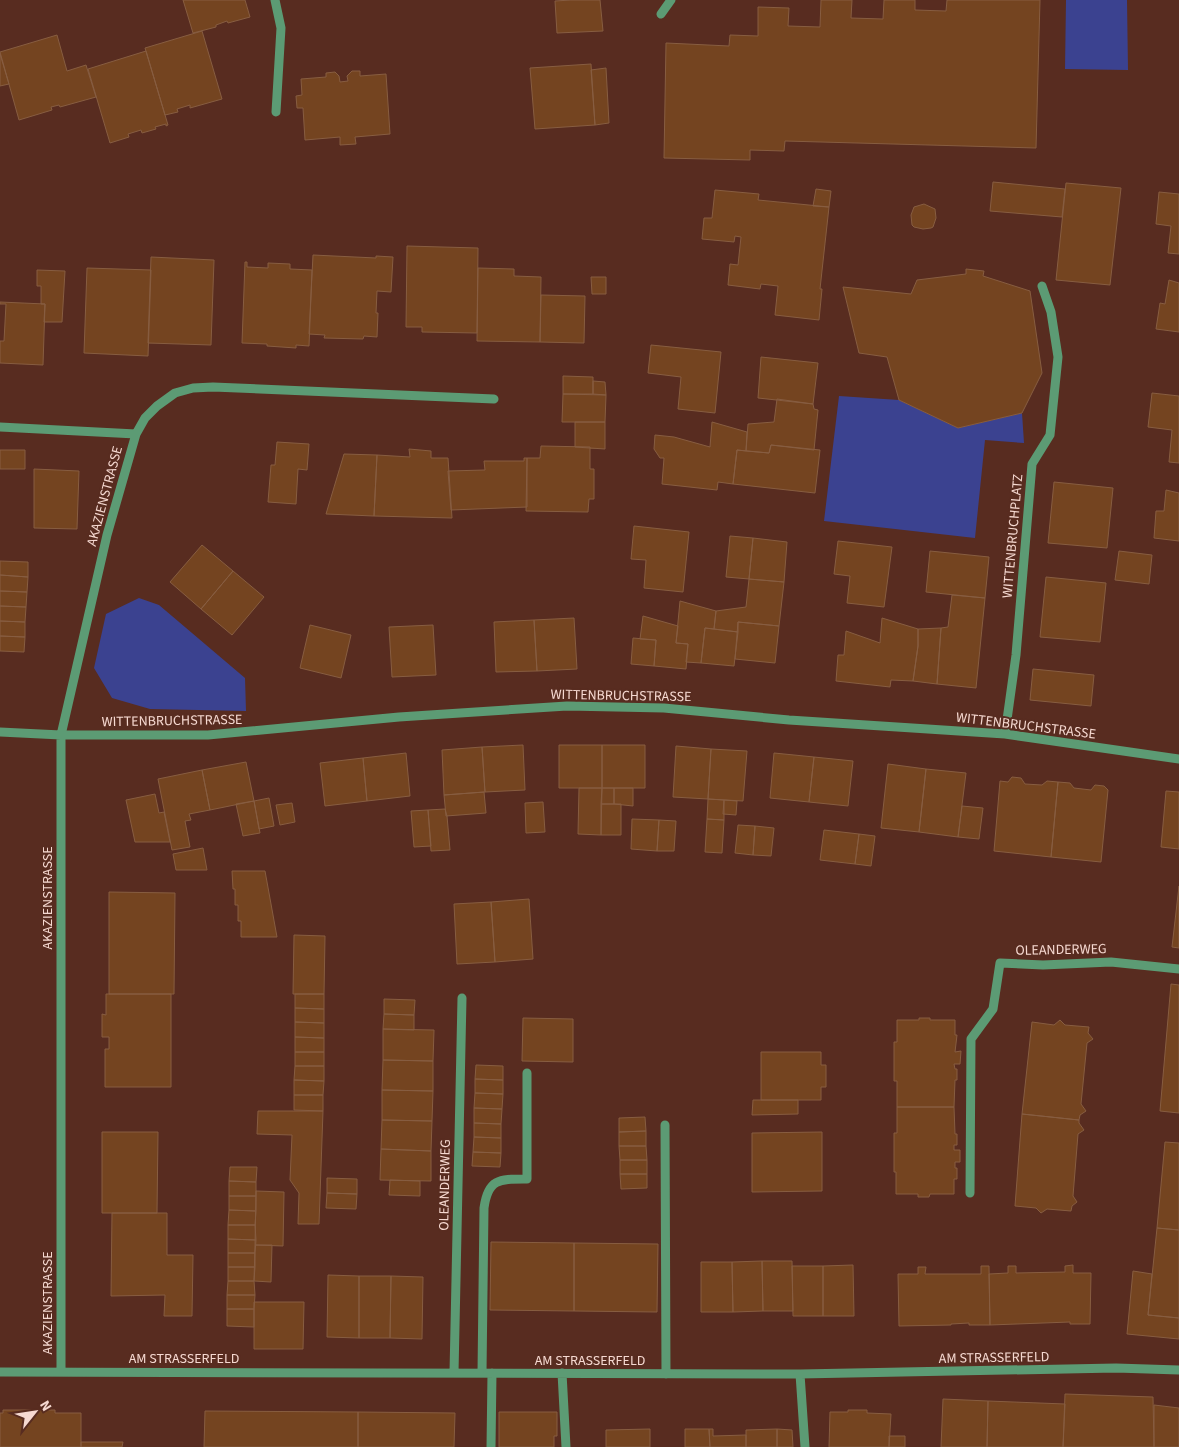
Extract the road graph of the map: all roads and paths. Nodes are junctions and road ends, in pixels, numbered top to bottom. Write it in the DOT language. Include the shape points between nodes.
graph roads {
  1 [pos="276,0"];
  2 [pos="671,0"];
  3 [pos="661,14"];
  4 [pos="276,112"];
  5 [pos="1042,286"];
  6 [pos="494,399"];
  7 [pos="0,427"];
  8 [pos="136,434"];
  9 [pos="0,732"];
  10 [pos="1005,734"];
  11 [pos="61,735"];
  12 [pos="1179,758"];
  13 [pos="1179,969"];
  14 [pos="462,998"];
  15 [pos="527,1073"];
  16 [pos="665,1125"];
  17 [pos="970,1192"];
  18 [pos="1179,1370"];
  19 [pos="0,1372"];
  20 [pos="60,1372"];
  21 [pos="454,1373"];
  22 [pos="487,1373"];
  23 [pos="562,1373"];
  24 [pos="666,1374"];
  25 [pos="800,1374"];
  26 [pos="490,1447"];
  27 [pos="566,1447"];
  28 [pos="805,1447"];
  1 -- 4 [label="street" via="281,28"];
  2 -- 3 [label="street"];
  5 -- 10 [label="street, WITTENBRUCHPLATZ" via="1051,312 1058,357 1050,435 1032,464 1016,655"];
  6 -- 8 [label="street, AKAZIENSTRASSE" via="193,388 176,393 157,406"];
  7 -- 8 [label="street, AKAZIENSTRASSE"];
  8 -- 11 [label="street, AKAZIENSTRASSE" via="107,535"];
  9 -- 11 [label="street, WITTENBRUCHSTRASSE"];
  10 -- 11 [label="street, WITTENBRUCHSTRASSE" via="664,708 567,706 399,717 208,736"];
  10 -- 12 [label="street, WITTENBRUCHSTRASSE"];
  11 -- 20 [label="street, AKAZIENSTRASSE"];
  13 -- 17 [label="street, OLEANDERWEG" via="1111,962 1000,963 993,1009 971,1039"];
  14 -- 21 [label="street, OLEANDERWEG"];
  15 -- 22 [label="street" via="527,1179 495,1182 489,1189 484,1208"];
  16 -- 24 [label="street"];
  18 -- 25 [label="street, AM STRASSERFELD" via="1116,1368"];
  19 -- 20 [label="street, AM STRASSERFELD"];
  20 -- 21 [label="street, AM STRASSERFELD"];
  21 -- 22 [label="street, AM STRASSERFELD"];
  22 -- 23 [label="street, AM STRASSERFELD"];
  22 -- 26 [label="street"];
  23 -- 24 [label="street, AM STRASSERFELD"];
  23 -- 27 [label="street"];
  24 -- 25 [label="street, AM STRASSERFELD"];
  25 -- 28 [label="street"];
}
